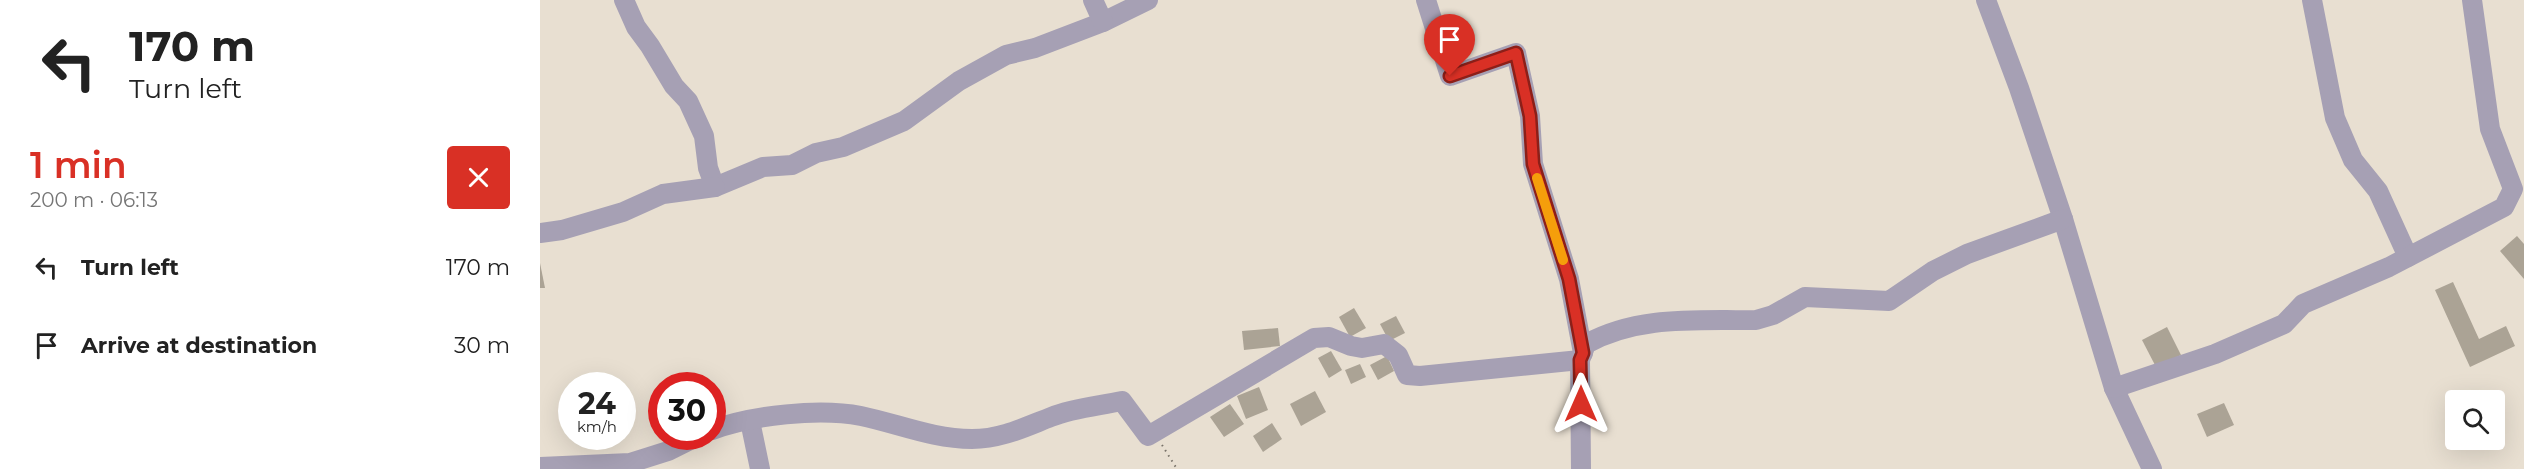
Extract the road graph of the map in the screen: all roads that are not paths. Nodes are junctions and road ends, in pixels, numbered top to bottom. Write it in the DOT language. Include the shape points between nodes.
graph roads {
  1 [pos="624,0"];
  2 [pos="1093,0"];
  3 [pos="1148,0"];
  4 [pos="1426,0"];
  5 [pos="1986,0"];
  6 [pos="2312,0"];
  7 [pos="2472,0"];
  8 [pos="1103,22"];
  9 [pos="716,187"];
  10 [pos="2063,219"];
  11 [pos="540,233"];
  12 [pos="2408,257"];
  13 [pos="1582,356"];
  14 [pos="2114,388"];
  15 [pos="750,421"];
  16 [pos="726,425"];
  17 [pos="670,450"];
  18 [pos="540,467"];
  19 [pos="760,469"];
  20 [pos="1581,469"];
  21 [pos="2152,469"];
  1 -- 9 [label="street" via="636,27 688,101 704,136 708,168"];
  2 -- 8 [label="street"];
  3 -- 8 [label="street"];
  4 -- 13 [label="street" via="1450,76 1516,53 1530,116 1533,164 1569,279"];
  5 -- 10 [label="street"];
  6 -- 12 [label="street" via="2335,118 2354,160 2378,191"];
  7 -- 12 [label="street" via="2490,129 2513,189 2504,207"];
  8 -- 9 [label="street" via="1006,55 959,81 904,121 792,165 763,167"];
  9 -- 11 [label="street" via="663,194 623,213"];
  10 -- 13 [label="street" via="1967,254 1889,301 1805,297 1756,320 1646,322 1586,344"];
  10 -- 14 [label="street"];
  12 -- 14 [label="street" via="2303,304 2284,324 2235,346"];
  13 -- 15 [label="street" via="1420,376 1407,375 1398,355 1384,344 1362,348 1322,337 1148,436 1122,401 975,439 945,439 860,416 815,412"];
  13 -- 20 [label="street"];
  14 -- 21 [label="street"];
  15 -- 16 [label="street"];
  15 -- 19 [label="street"];
  17 -- 18 [label="street" via="630,463"];
}
